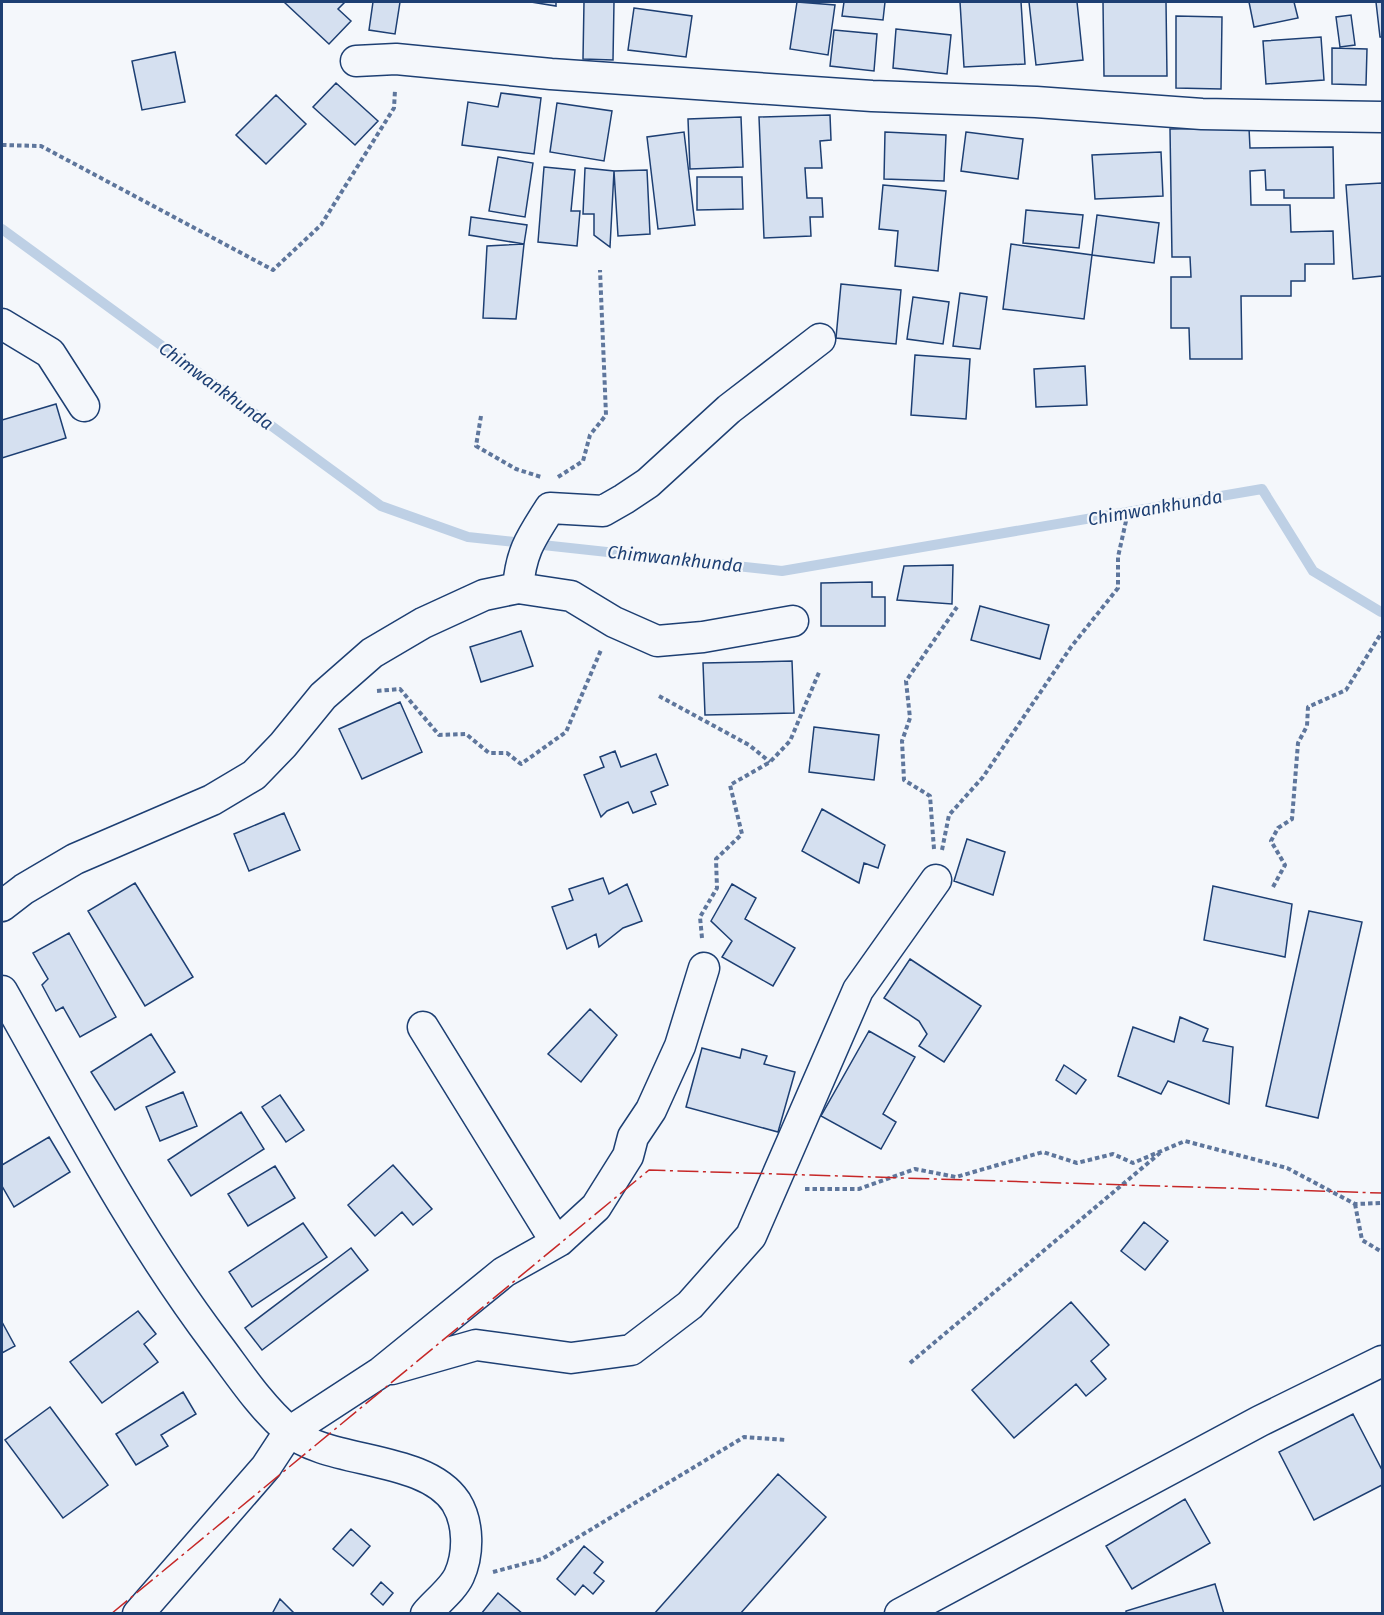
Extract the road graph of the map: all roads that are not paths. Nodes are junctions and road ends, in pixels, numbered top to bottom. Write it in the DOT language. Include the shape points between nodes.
graph roads {
  1 [pos="356,61"];
  2 [pos="1383,117"];
  3 [pos="2,324"];
  4 [pos="820,339"];
  5 [pos="84,406"];
  6 [pos="518,588"];
  7 [pos="793,621"];
  8 [pos="936,880"];
  9 [pos="2,906"];
  10 [pos="704,969"];
  11 [pos="2,992"];
  12 [pos="423,1027"];
  13 [pos="556,1242"];
  14 [pos="1383,1361"];
  15 [pos="381,1372"];
  16 [pos="290,1432"];
  17 [pos="138,1614"];
  18 [pos="426,1614"];
  19 [pos="900,1614"];
  1 -- 2 [label="street" via="396,59 872,96 1202,114"];
  3 -- 5 [label="street" via="50,353"];
  4 -- 6 [label="street" via="729,409 648,483 624,499 603,511 550,508 531,535 520,564"];
  6 -- 7 [label="street" via="571,596 614,622 657,641"];
  6 -- 9 [label="street" via="455,608 372,653 323,696 254,775 212,800 75,858"];
  8 -- 15 [label="street" via="858,990 751,1236 690,1305 631,1350 571,1358 476,1345"];
  10 -- 13 [label="street" via="680,1046 651,1110 633,1137 628,1156 596,1207"];
  11 -- 16 [label="street" via="111,1187 181,1296 260,1401"];
  12 -- 13 [label="street"];
  13 -- 15 [label="street" via="504,1272"];
  14 -- 19 [label="street" via="1260,1421"];
  15 -- 16 [label="street"];
  16 -- 17 [label="street" via="266,1467"];
  16 -- 18 [label="street" via="316,1444 417,1473 446,1491 456,1503 466,1527 459,1577"];
}
